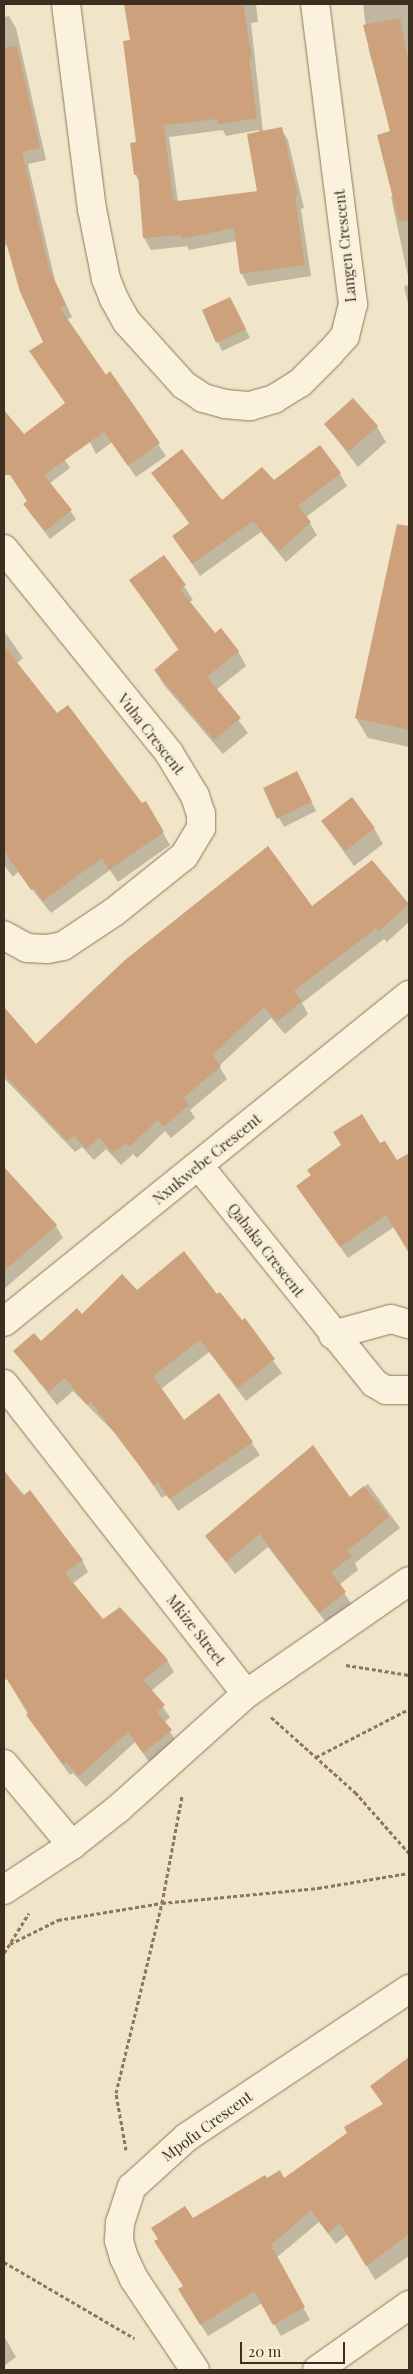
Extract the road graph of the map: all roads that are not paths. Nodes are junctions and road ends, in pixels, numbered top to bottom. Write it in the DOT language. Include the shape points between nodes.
graph roads {
  1 [pos="66,4"];
  2 [pos="315,4"];
  3 [pos="4,549"];
  4 [pos="4,935"];
  5 [pos="409,995"];
  6 [pos="199,1166"];
  7 [pos="4,1322"];
  8 [pos="409,1324"];
  9 [pos="333,1335"];
  10 [pos="4,1384"];
  11 [pos="409,1390"];
  12 [pos="409,1581"];
  13 [pos="246,1694"];
  14 [pos="4,1764"];
  15 [pos="72,1845"];
  16 [pos="4,1890"];
  17 [pos="409,1989"];
  18 [pos="409,2304"];
  19 [pos="195,2370"];
  20 [pos="317,2370"];
  1 -- 2 [label="street, Langen Crescent" via="92,209 106,279 114,298 127,322 184,385 203,398 250,406 281,395 300,383 344,336 353,304"];
  3 -- 4 [label="street, Vuba Crescent" via="169,753 195,796 201,814 201,828 195,841 177,862 114,912 63,946 27,948"];
  5 -- 6 [label="street, Nxukwebe Crescent"];
  6 -- 7 [label="street, Nxukwebe Crescent"];
  6 -- 9 [label="street, Qabaka Crescent"];
  8 -- 9 [label="street" via="391,1319"];
  9 -- 11 [label="street, Qabaka Crescent" via="374,1383 386,1390"];
  10 -- 13 [label="street, Mkize Street"];
  12 -- 13 [label="street"];
  13 -- 15 [label="street"];
  14 -- 15 [label="street"];
  15 -- 16 [label="street"];
  17 -- 19 [label="street, Mpofu Crescent" via="187,2137 132,2187 120,2223 119,2240 124,2258 134,2279"];
  18 -- 20 [label="street"];
}
